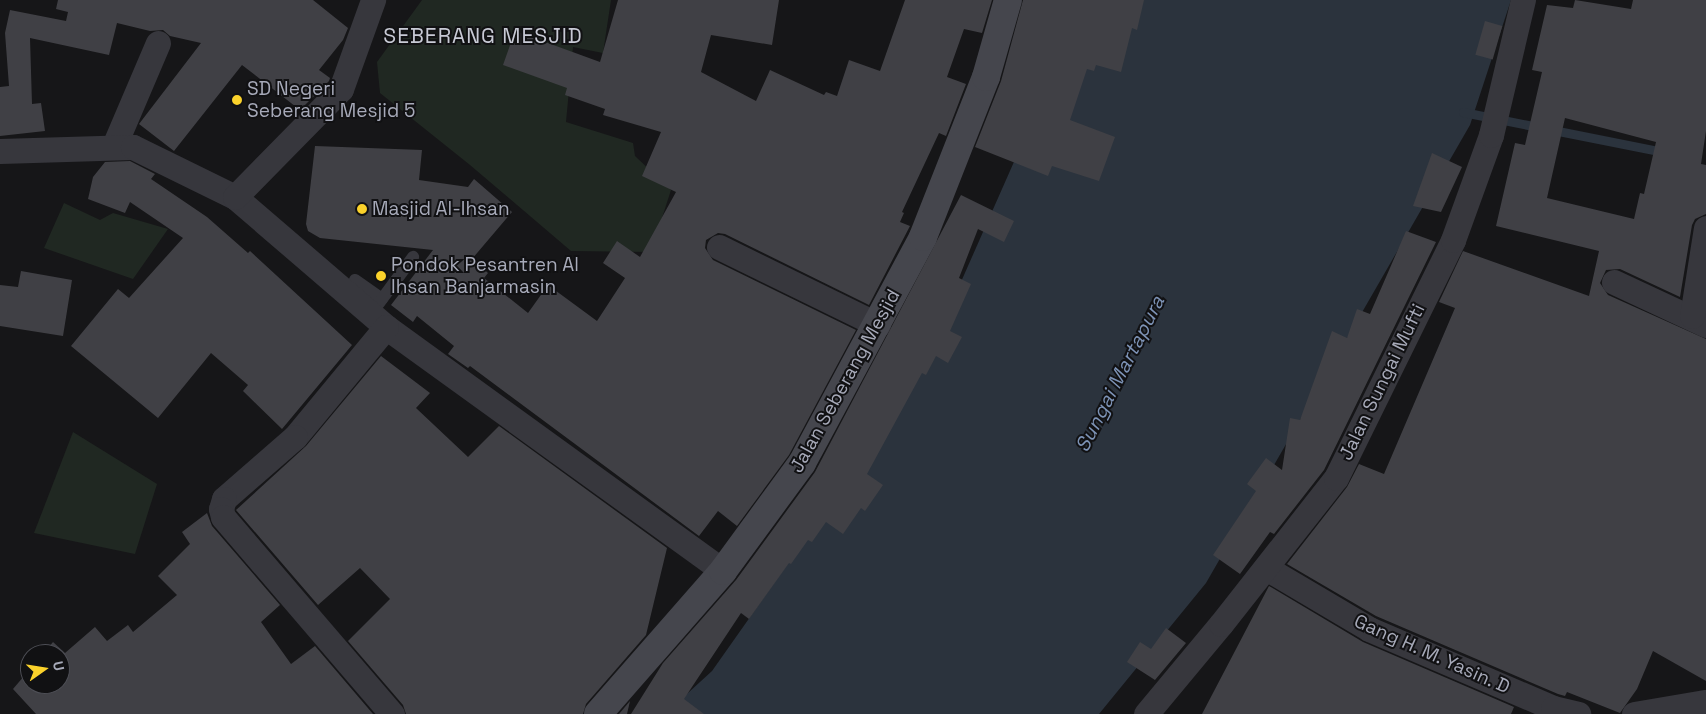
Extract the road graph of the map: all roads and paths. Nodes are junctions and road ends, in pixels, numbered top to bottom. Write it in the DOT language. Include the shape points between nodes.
graph roads {
  1 [pos="373,0"];
  2 [pos="1008,0"];
  3 [pos="1523,0"];
  4 [pos="158,42"];
  5 [pos="114,146"];
  6 [pos="0,152"];
  7 [pos="235,197"];
  8 [pos="1706,228"];
  9 [pos="719,247"];
  10 [pos="413,257"];
  11 [pos="355,280"];
  12 [pos="1614,282"];
  13 [pos="380,314"];
  14 [pos="1699,320"];
  15 [pos="878,325"];
  16 [pos="1266,568"];
  17 [pos="723,571"];
  18 [pos="1706,702"];
  19 [pos="392,714"];
  20 [pos="598,714"];
  21 [pos="1146,714"];
  22 [pos="1578,714"];
  23 [pos="1634,714"];
  1 -- 7 [label="street" via="341,89"];
  2 -- 15 [label="street, Jalan Seberang Mesjid" via="986,77 923,237"];
  3 -- 16 [label="street, Jalan Sungai Mufti" via="1491,135 1452,240 1336,478"];
  4 -- 5 [label="street"];
  5 -- 6 [label="street"];
  5 -- 7 [label="street" via="133,147 154,155"];
  7 -- 13 [label="street"];
  8 -- 14 [label="street"];
  9 -- 15 [label="street"];
  10 -- 13 [label="lane"];
  11 -- 13 [label="lane"];
  12 -- 14 [label="street"];
  13 -- 17 [label="street"];
  13 -- 19 [label="street" via="295,437 224,500 221,509 223,518"];
  15 -- 17 [label="street, Jalan Seberang Mesjid" via="802,463"];
  16 -- 21 [label="street, Jalan Sungai Mufti"];
  16 -- 22 [label="street, Gang H. M. Yasin. D" via="1369,629 1553,708"];
  17 -- 20 [label="street, Jalan Seberang Mesjid"];
  18 -- 23 [label="street"];
}
